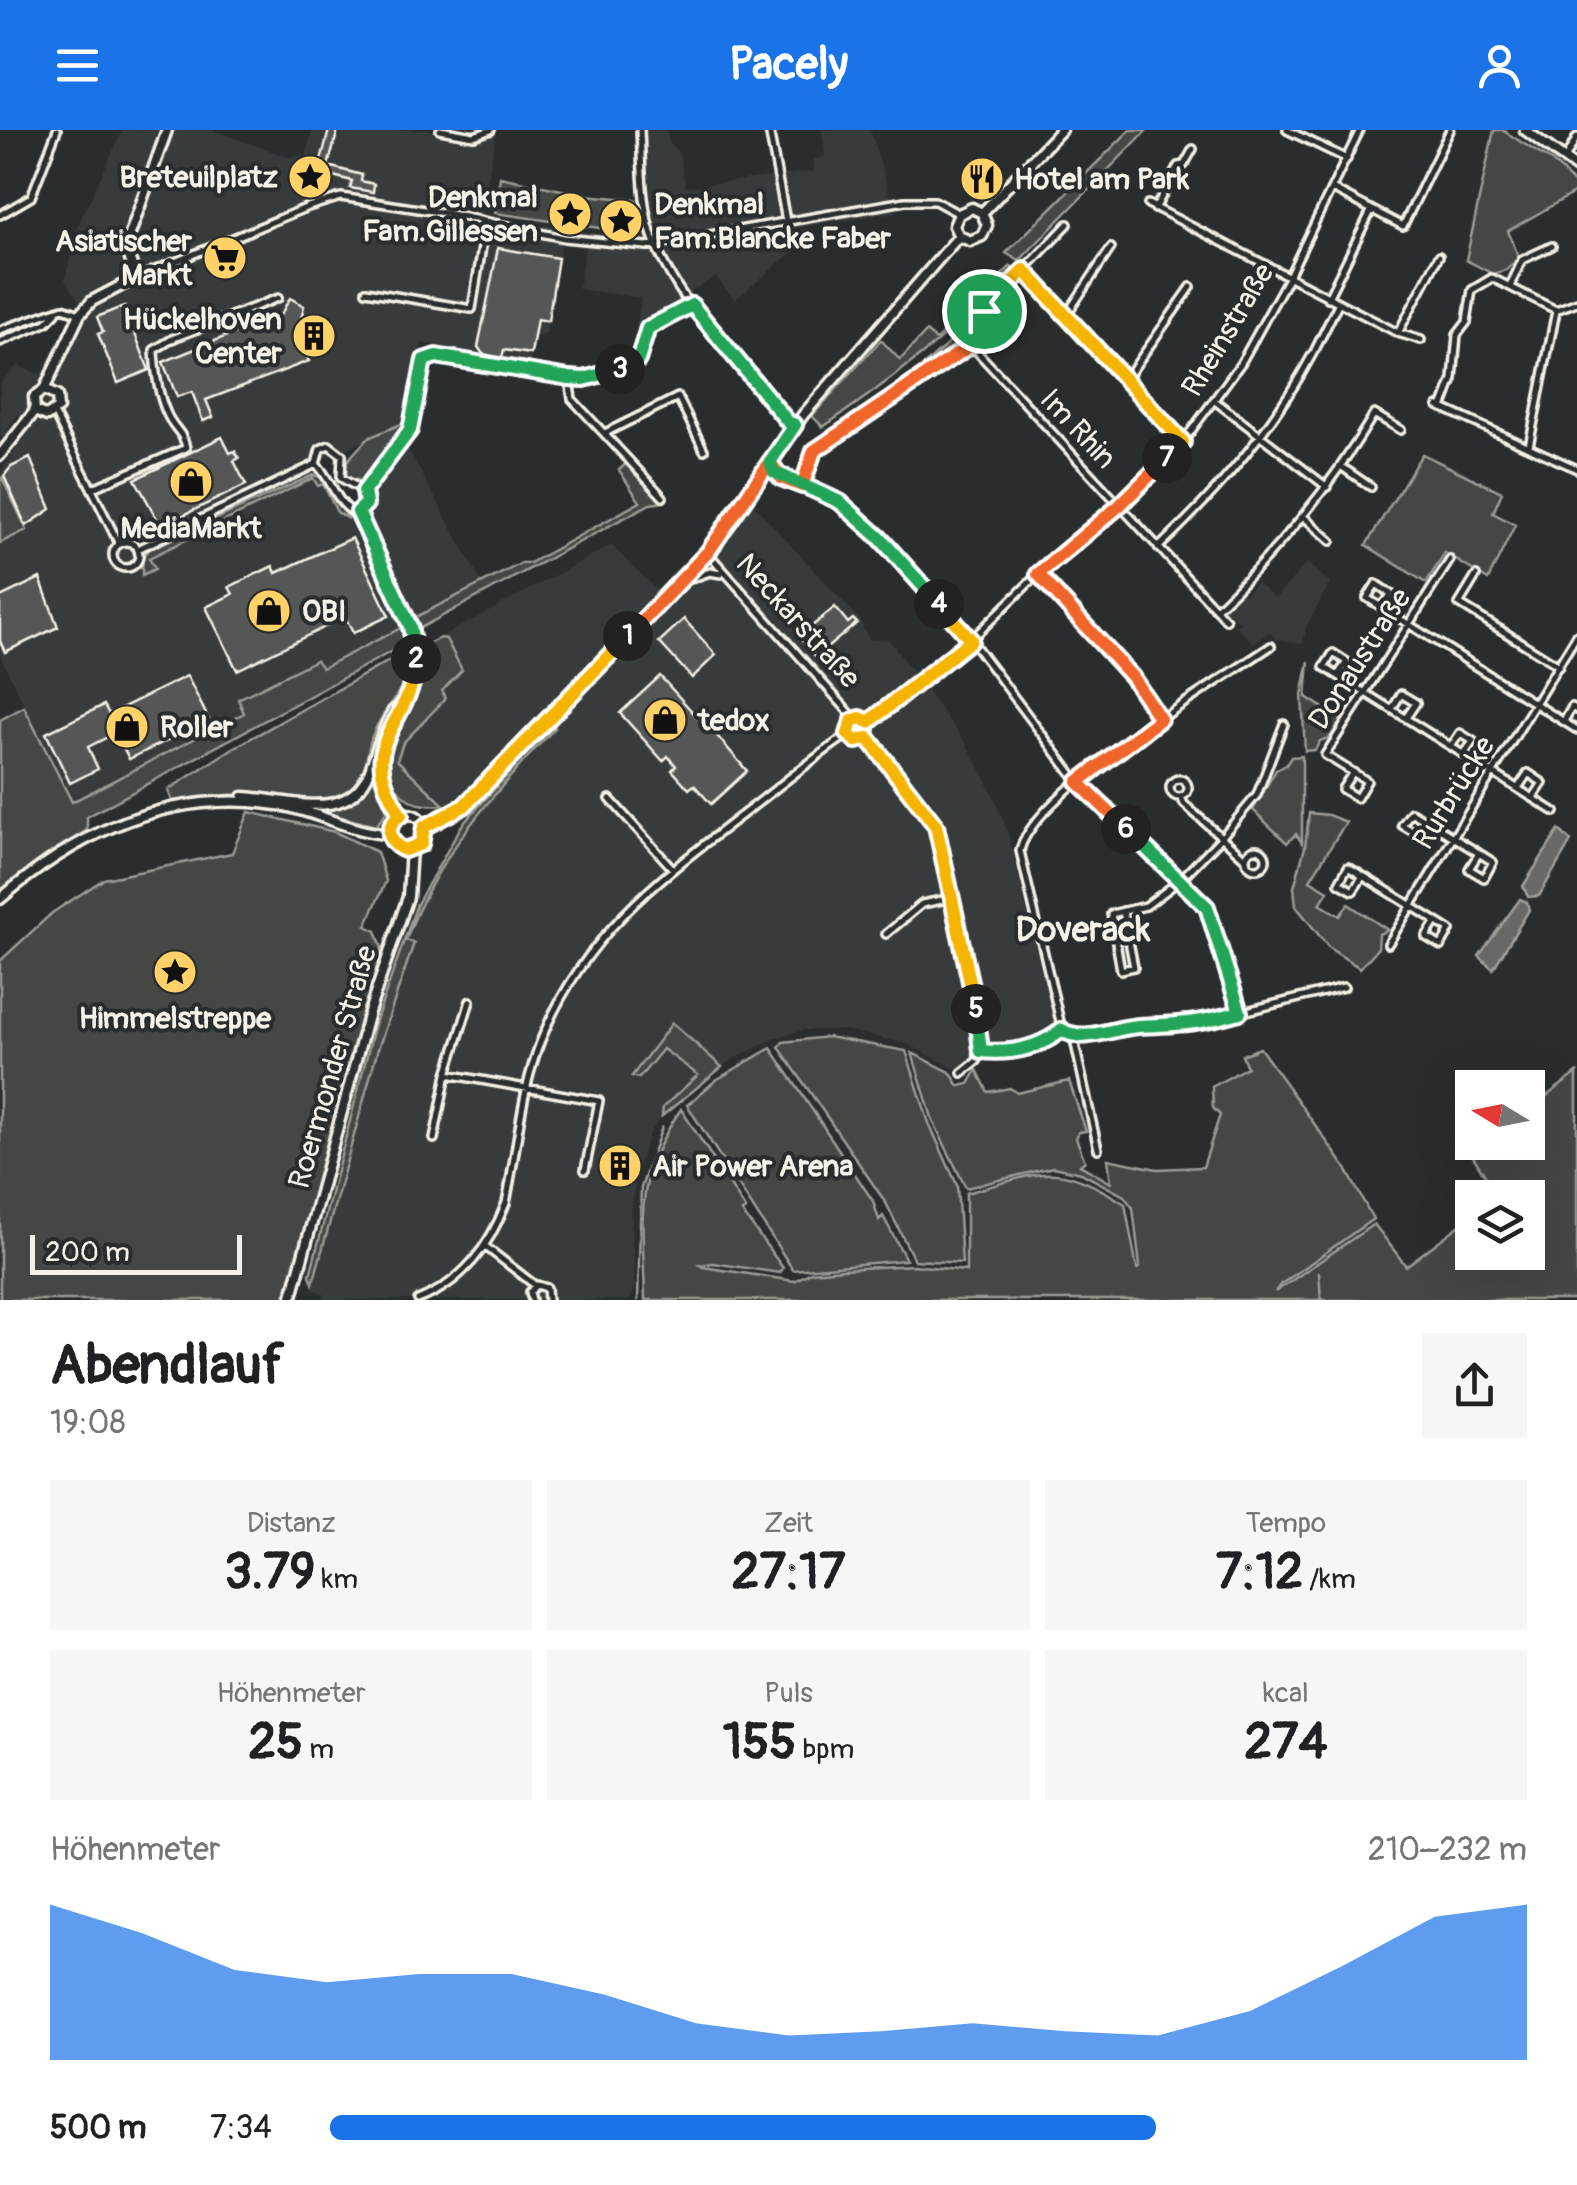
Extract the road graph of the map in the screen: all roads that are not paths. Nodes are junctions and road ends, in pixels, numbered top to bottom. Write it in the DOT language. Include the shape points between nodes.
graph roads {
  1 [pos="57,130"];
  2 [pos="166,130"];
  3 [pos="440,130"];
  4 [pos="491,130"];
  5 [pos="640,130"];
  6 [pos="769,130"];
  7 [pos="1061,130"];
  8 [pos="1287,130"];
  9 [pos="1360,130"];
  10 [pos="1450,130"];
  11 [pos="1525,130"];
  12 [pos="1577,136"];
  13 [pos="1193,149"];
  14 [pos="1566,158"];
  15 [pos="1347,159"];
  16 [pos="1577,168"];
  17 [pos="1332,189"];
  18 [pos="1148,204"];
  19 [pos="1156,209"];
  20 [pos="1372,210"];
  21 [pos="0,214"];
  22 [pos="959,214"];
  23 [pos="982,214"];
  24 [pos="786,221"];
  25 [pos="486,222"];
  26 [pos="1068,224"];
  27 [pos="959,236"];
  28 [pos="655,243"];
  29 [pos="1552,246"];
  30 [pos="1111,248"];
  31 [pos="1439,256"];
  32 [pos="1024,270"];
  33 [pos="136,278"];
  34 [pos="1288,278"];
  35 [pos="1190,287"];
  36 [pos="1510,287"];
  37 [pos="366,291"];
  38 [pos="278,298"];
  39 [pos="1328,298"];
  40 [pos="1338,302"];
  41 [pos="1577,302"];
  42 [pos="692,305"];
  43 [pos="1556,310"];
  44 [pos="56,313"];
  45 [pos="80,314"];
  46 [pos="1067,314"];
  47 [pos="0,330"];
  48 [pos="1398,334"];
  49 [pos="1421,340"];
  50 [pos="0,342"];
  51 [pos="971,345"];
  52 [pos="569,378"];
  53 [pos="1126,378"];
  54 [pos="44,390"];
  55 [pos="1215,401"];
  56 [pos="35,410"];
  57 [pos="54,413"];
  58 [pos="795,425"];
  59 [pos="1401,430"];
  60 [pos="604,433"];
  61 [pos="1261,437"];
  62 [pos="1183,442"];
  63 [pos="1529,446"];
  64 [pos="704,450"];
  65 [pos="0,456"];
  66 [pos="770,462"];
  67 [pos="316,464"];
  68 [pos="1342,467"];
  69 [pos="1577,469"];
  70 [pos="802,486"];
  71 [pos="1371,487"];
  72 [pos="93,488"];
  73 [pos="1328,488"];
  74 [pos="364,491"];
  75 [pos="663,497"];
  76 [pos="1119,506"];
  77 [pos="358,512"];
  78 [pos="1304,517"];
  79 [pos="1331,541"];
  80 [pos="120,544"];
  81 [pos="1158,548"];
  82 [pos="138,549"];
  83 [pos="708,552"];
  84 [pos="1450,560"];
  85 [pos="1038,574"];
  86 [pos="724,575"];
  87 [pos="1476,576"];
  88 [pos="682,582"];
  89 [pos="1216,608"];
  90 [pos="1382,608"];
  91 [pos="1226,620"];
  92 [pos="1409,625"];
  93 [pos="1577,636"];
  94 [pos="971,640"];
  95 [pos="1271,646"];
  96 [pos="1559,666"];
  97 [pos="1338,676"];
  98 [pos="1366,693"];
  99 [pos="404,704"];
  100 [pos="1535,704"];
  101 [pos="1392,709"];
  102 [pos="1577,710"];
  103 [pos="1406,718"];
  104 [pos="855,719"];
  105 [pos="1160,719"];
  106 [pos="869,722"];
  107 [pos="1563,722"];
  108 [pos="1284,724"];
  109 [pos="1577,730"];
  110 [pos="848,734"];
  111 [pos="868,738"];
  112 [pos="1452,746"];
  113 [pos="1464,755"];
  114 [pos="1352,772"];
  115 [pos="1493,773"];
  116 [pos="1078,782"];
  117 [pos="1518,788"];
  118 [pos="1181,797"];
  119 [pos="1534,798"];
  120 [pos="610,799"];
  121 [pos="224,801"];
  122 [pos="1556,812"];
  123 [pos="401,815"];
  124 [pos="1425,820"];
  125 [pos="424,827"];
  126 [pos="389,834"];
  127 [pos="1220,838"];
  128 [pos="1453,838"];
  129 [pos="411,850"];
  130 [pos="1479,853"];
  131 [pos="1246,859"];
  132 [pos="673,868"];
  133 [pos="1363,876"];
  134 [pos="1179,881"];
  135 [pos="0,898"];
  136 [pos="952,898"];
  137 [pos="1411,906"];
  138 [pos="1124,911"];
  139 [pos="1436,921"];
  140 [pos="886,934"];
  141 [pos="1388,944"];
  142 [pos="1344,987"];
  143 [pos="470,1001"];
  144 [pos="1240,1012"];
  145 [pos="1062,1030"];
  146 [pos="1073,1035"];
  147 [pos="981,1051"];
  148 [pos="962,1073"];
  149 [pos="447,1074"];
  150 [pos="528,1089"];
  151 [pos="434,1139"];
  152 [pos="1098,1150"];
  153 [pos="585,1170"];
  154 [pos="486,1247"];
  155 [pos="536,1286"];
  156 [pos="295,1299"];
  157 [pos="418,1300"];
  158 [pos="532,1300"];
  159 [pos="548,1300"];
  1 -- 21 [label="street" via="30,197"];
  2 -- 33 [label="main road" via="129,238"];
  3 -- 4 [label="street" via="478,136"];
  5 -- 28 [label="street"];
  6 -- 24 [label="street"];
  7 -- 23 [label="main road"];
  8 -- 15 [label="street"];
  9 -- 15 [label="street, Rheinstraße"];
  10 -- 20 [label="street" via="1402,226"];
  11 -- 14 [label="main road"];
  12 -- 14 [label="street"];
  13 -- 19 [label="street"];
  14 -- 16 [label="main road"];
  15 -- 17 [label="street, Rheinstraße"];
  17 -- 20 [label="street"];
  17 -- 34 [label="street, Rheinstraße"];
  18 -- 19 [label="street"];
  19 -- 34 [label="street"];
  20 -- 39 [label="street"];
  22 -- 23 [label="main road" via="972,208"];
  22 -- 24 [label="street" via="917,200"];
  22 -- 27 [label="main road"];
  23 -- 27 [label="main road" via="982,236"];
  24 -- 28 [label="street"];
  25 -- 28 [label="street" via="582,240"];
  25 -- 33 [label="street" via="341,198"];
  25 -- 37 [label="street" via="472,310"];
  26 -- 32 [label="street"];
  27 -- 58 [label="main road"];
  28 -- 42 [label="street"];
  29 -- 36 [label="street" via="1522,260"];
  30 -- 46 [label="street"];
  31 -- 48 [label="street"];
  32 -- 46 [label="street"];
  32 -- 51 [label="street" via="972,325"];
  33 -- 45 [label="main road"];
  34 -- 39 [label="street"];
  34 -- 55 [label="street, Rheinstraße"];
  35 -- 53 [label="street"];
  36 -- 43 [label="street"];
  36 -- 63 [label="street" via="1492,278 1472,290 1467,322 1457,335 1453,379 1440,407"];
  38 -- 72 [label="street" via="154,350 162,400 186,448"];
  39 -- 40 [label="street"];
  40 -- 48 [label="street"];
  40 -- 61 [label="street"];
  41 -- 43 [label="street"];
  42 -- 52 [label="street" via="648,328 638,360 628,367"];
  42 -- 58 [label="street"];
  43 -- 63 [label="street"];
  44 -- 45 [label="street" via="63,308"];
  44 -- 47 [label="street"];
  44 -- 50 [label="street"];
  45 -- 54 [label="main road"];
  46 -- 53 [label="street"];
  48 -- 49 [label="street"];
  51 -- 70 [label="street" via="814,451"];
  51 -- 76 [label="street, Im Rhin"];
  52 -- 60 [label="street" via="572,399"];
  52 -- 74 [label="street" via="429,356 410,430"];
  53 -- 62 [label="street"];
  54 -- 56 [label="main road" via="34,396"];
  54 -- 57 [label="main road" via="57,396"];
  55 -- 61 [label="street"];
  55 -- 62 [label="street, Rheinstraße"];
  56 -- 57 [label="main road"];
  56 -- 65 [label="main road"];
  57 -- 72 [label="street"];
  58 -- 66 [label="main road"];
  59 -- 68 [label="street" via="1374,414"];
  60 -- 64 [label="street" via="678,397"];
  60 -- 75 [label="street"];
  61 -- 73 [label="street"];
  61 -- 81 [label="street"];
  62 -- 76 [label="street, Rheinstraße"];
  63 -- 69 [label="street"];
  66 -- 70 [label="street" via="781,478"];
  66 -- 83 [label="main road"];
  67 -- 74 [label="street" via="323,446 336,448 342,455 340,478"];
  67 -- 77 [label="street" via="342,505"];
  67 -- 82 [label="street"];
  68 -- 71 [label="street"];
  68 -- 73 [label="street"];
  70 -- 94 [label="street" via="840,502 880,538"];
  72 -- 80 [label="street"];
  73 -- 78 [label="street"];
  74 -- 77 [label="street" via="366,504"];
  76 -- 81 [label="street, Im Rhin"];
  76 -- 85 [label="street, Rheinstraße"];
  77 -- 99 [label="street" via="416,650"];
  78 -- 79 [label="street"];
  78 -- 89 [label="street"];
  80 -- 82 [label="street"];
  80 -- 82 [label="street" via="114,558 124,568 136,564"];
  81 -- 89 [label="street, Im Rhin"];
  83 -- 86 [label="street, Neckarstraße"];
  83 -- 88 [label="main road"];
  84 -- 92 [label="street, Donaustraße"];
  85 -- 94 [label="street, Rheinstraße"];
  85 -- 105 [label="street" via="1132,677"];
  86 -- 88 [label="street" via="710,572"];
  86 -- 104 [label="street, Neckarstraße"];
  87 -- 96 [label="street" via="1459,604"];
  88 -- 125 [label="main road" via="464,806"];
  89 -- 91 [label="street, Im Rhin"];
  90 -- 90 [label="street" via="1367,598 1376,584 1391,594"];
  90 -- 92 [label="street"];
  92 -- 98 [label="street, Donaustraße"];
  92 -- 100 [label="street"];
  93 -- 96 [label="street, Rurbrücke"];
  94 -- 106 [label="street, Rheinstraße"];
  94 -- 116 [label="street"];
  95 -- 105 [label="street"];
  96 -- 100 [label="street, Rurbrücke"];
  97 -- 97 [label="street" via="1324,666 1333,653 1347,662"];
  97 -- 98 [label="street"];
  98 -- 101 [label="street"];
  98 -- 114 [label="street, Donaustraße" via="1325,755"];
  99 -- 121 [label="main road" via="392,711 370,770 351,796 319,806"];
  99 -- 123 [label="street" via="380,754 386,789"];
  100 -- 107 [label="street"];
  100 -- 115 [label="street, Rurbrücke"];
  101 -- 103 [label="street"];
  101 -- 103 [label="street" via="1401,694 1416,703"];
  102 -- 107 [label="street" via="1572,707"];
  103 -- 112 [label="street"];
  104 -- 106 [label="street"];
  104 -- 110 [label="street"];
  105 -- 116 [label="street"];
  106 -- 111 [label="street"];
  107 -- 109 [label="street"];
  108 -- 127 [label="street" via="1258,796"];
  110 -- 111 [label="street" via="856,741"];
  110 -- 132 [label="street"];
  111 -- 136 [label="street" via="931,816"];
  112 -- 113 [label="street"];
  112 -- 113 [label="street" via="1460,732 1473,741"];
  113 -- 115 [label="street"];
  114 -- 114 [label="street, Donaustraße" via="1342,789 1357,798 1367,781"];
  115 -- 117 [label="street"];
  115 -- 128 [label="street, Rurbrücke"];
  116 -- 134 [label="street"];
  116 -- 145 [label="street" via="1037,820 1020,851"];
  117 -- 119 [label="street"];
  117 -- 119 [label="street" via="1528,773 1543,782"];
  118 -- 127 [label="street"];
  119 -- 122 [label="street"];
  120 -- 132 [label="street"];
  121 -- 126 [label="main road" via="285,806"];
  121 -- 135 [label="main road" via="143,812 87,835"];
  123 -- 125 [label="main road" via="413,814"];
  123 -- 126 [label="main road"];
  124 -- 124 [label="street" via="1411,812 1402,826 1417,834"];
  124 -- 128 [label="street"];
  125 -- 129 [label="main road" via="424,838"];
  126 -- 129 [label="main road" via="394,844"];
  127 -- 131 [label="street"];
  127 -- 134 [label="street"];
  128 -- 130 [label="street"];
  128 -- 137 [label="street, Rurbrücke"];
  129 -- 156 [label="main road, Roermonder Straße" via="408,897 380,974"];
  130 -- 130 [label="street" via="1469,869 1484,878 1494,862"];
  132 -- 150 [label="street" via="629,906 574,974 540,1044"];
  133 -- 133 [label="street" via="1348,867 1339,882 1353,892"];
  133 -- 137 [label="street"];
  134 -- 138 [label="street" via="1146,906"];
  134 -- 144 [label="street" via="1207,907"];
  136 -- 140 [label="street" via="922,904"];
  136 -- 147 [label="street"];
  137 -- 139 [label="street"];
  137 -- 141 [label="street, Rurbrücke"];
  138 -- 138 [label="street" via="1111,914 1121,970 1134,967"];
  139 -- 139 [label="street" via="1450,930 1441,946 1426,937"];
  142 -- 144 [label="street"];
  143 -- 149 [label="street"];
  144 -- 146 [label="street" via="1190,1025"];
  145 -- 146 [label="street"];
  145 -- 147 [label="street" via="1010,1054"];
  146 -- 152 [label="street"];
  147 -- 148 [label="street"];
  149 -- 150 [label="street"];
  149 -- 151 [label="street"];
  150 -- 153 [label="street" via="599,1102"];
  150 -- 154 [label="street" via="506,1203"];
  154 -- 155 [label="street"];
  154 -- 157 [label="street" via="457,1277"];
  155 -- 158 [label="street"];
  155 -- 159 [label="street" via="547,1288"];
}
